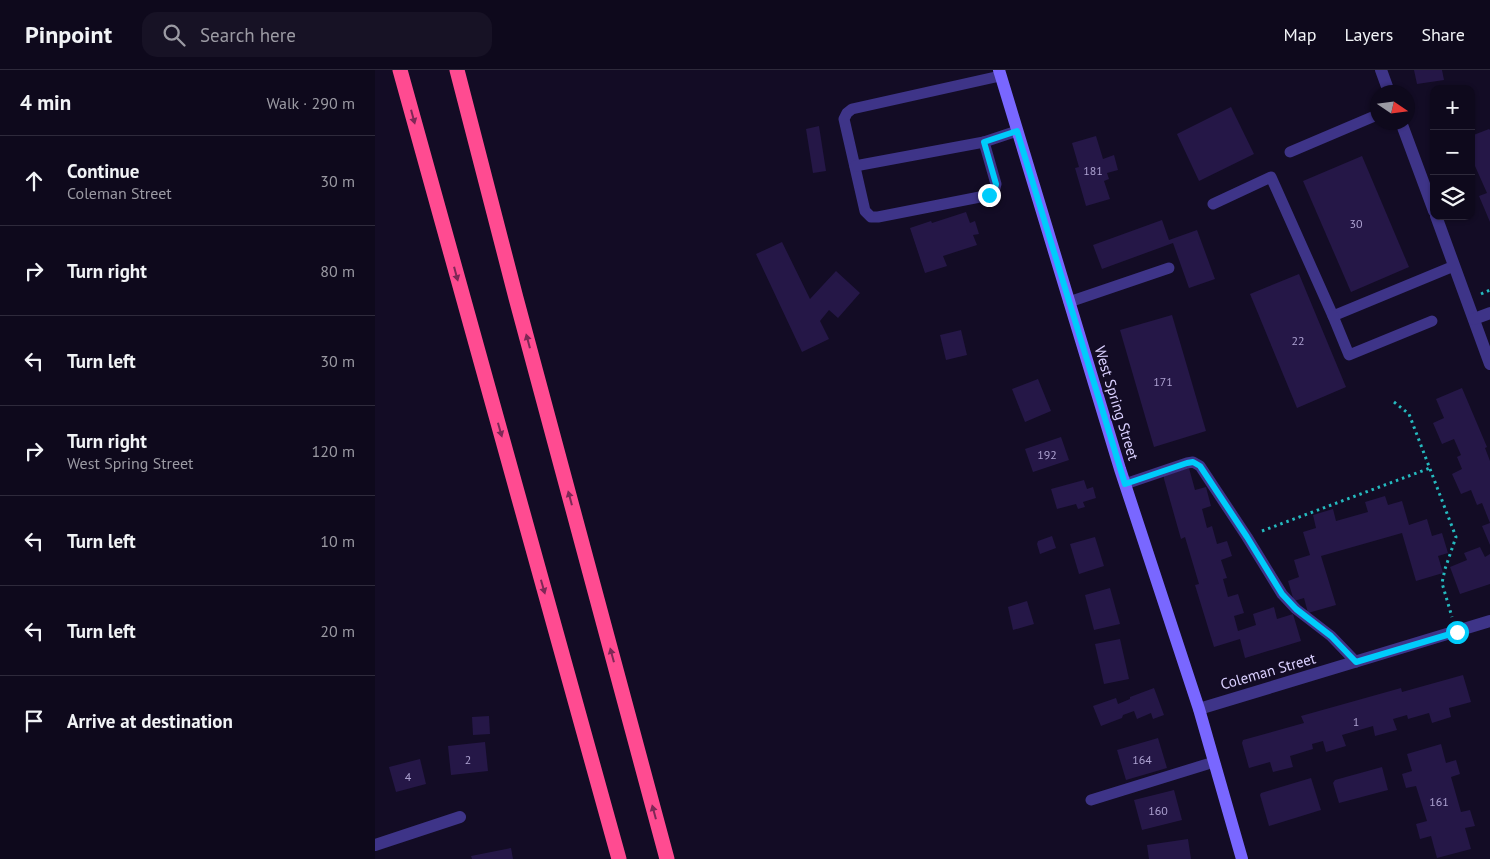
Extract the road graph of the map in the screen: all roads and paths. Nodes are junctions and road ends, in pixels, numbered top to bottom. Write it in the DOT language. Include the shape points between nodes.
graph roads {
  1 [pos="400,70"];
  2 [pos="457,70"];
  3 [pos="1381,70"];
  4 [pos="999,73"];
  5 [pos="1386,85"];
  6 [pos="1370,118"];
  7 [pos="1404,130"];
  8 [pos="1017,131"];
  9 [pos="984,142"];
  10 [pos="1291,152"];
  11 [pos="855,166"];
  12 [pos="1430,201"];
  13 [pos="1213,204"];
  14 [pos="1437,220"];
  15 [pos="1454,266"];
  16 [pos="1169,268"];
  17 [pos="1069,302"];
  18 [pos="1490,313"];
  19 [pos="1333,316"];
  20 [pos="1474,319"];
  21 [pos="1432,321"];
  22 [pos="1490,364"];
  23 [pos="1394,402"];
  24 [pos="1430,468"];
  25 [pos="1125,484"];
  26 [pos="1247,537"];
  27 [pos="1490,622"];
  28 [pos="1457,632"];
  29 [pos="1356,662"];
  30 [pos="1199,709"];
  31 [pos="1214,762"];
  32 [pos="1091,800"];
  33 [pos="460,817"];
  34 [pos="375,845"];
  35 [pos="619,859"];
  36 [pos="667,859"];
  37 [pos="1242,859"];
  1 -- 35 [label="highway, one-way"];
  36 -- 2 [label="highway, one-way"];
  3 -- 5 [label="street"];
  4 -- 8 [label="main road, West Spring Street"];
  4 -- 11 [label="lane" via="852,109 844,119"];
  6 -- 10 [label="lane"];
  7 -- 12 [label="street"];
  8 -- 9 [label="lane"];
  8 -- 17 [label="main road, West Spring Street"];
  9 -- 11 [label="lane"];
  9 -- 11 [label="lane" via="996,184 994,192 878,217 871,217 865,211"];
  13 -- 19 [label="lane" via="1271,177"];
  14 -- 15 [label="street"];
  15 -- 19 [label="lane"];
  15 -- 20 [label="street"];
  16 -- 17 [label="lane"];
  17 -- 25 [label="main road, West Spring Street"];
  18 -- 20 [label="street"];
  19 -- 21 [label="lane" via="1349,355"];
  20 -- 22 [label="street"];
  23 -- 24 [label="path" via="1409,414"];
  24 -- 26 [label="path"];
  24 -- 28 [label="path" via="1456,537 1442,583"];
  25 -- 26 [label="lane" via="1193,462 1200,466"];
  25 -- 30 [label="main road, West Spring Street"];
  26 -- 29 [label="lane" via="1282,594"];
  27 -- 28 [label="street, Coleman Street"];
  28 -- 29 [label="street, Coleman Street"];
  29 -- 30 [label="street, Coleman Street"];
  30 -- 31 [label="main road, West Spring Street"];
  31 -- 32 [label="lane"];
  31 -- 37 [label="main road, West Spring Street"];
  33 -- 34 [label="street"];
}
